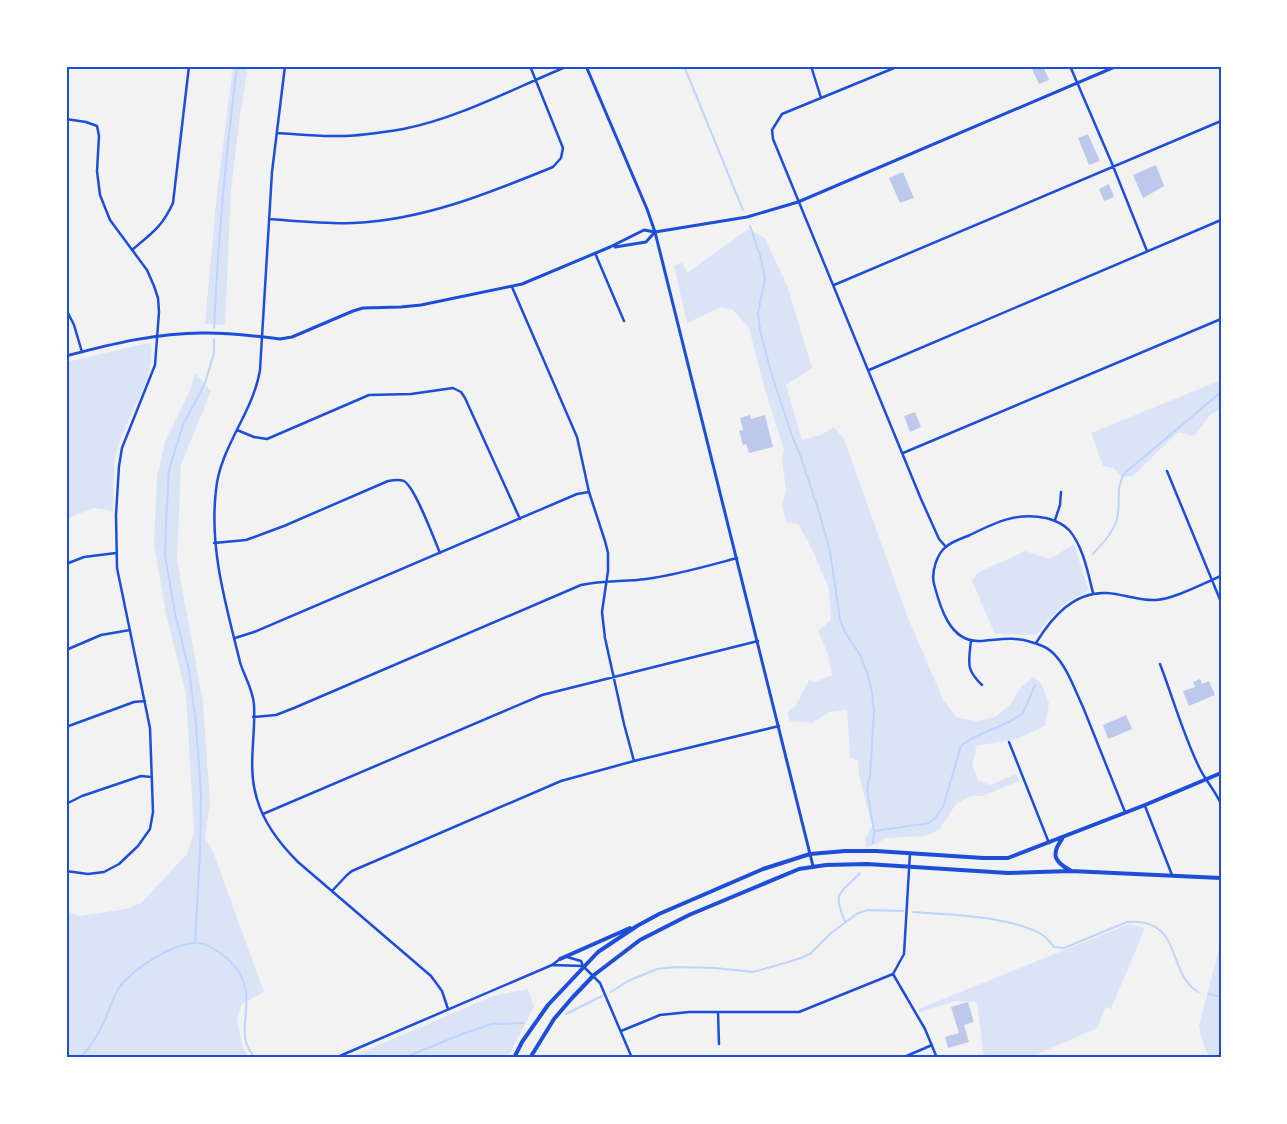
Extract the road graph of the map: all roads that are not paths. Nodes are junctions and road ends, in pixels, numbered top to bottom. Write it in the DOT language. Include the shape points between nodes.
graph roads {
  1 [pos="189,66"];
  2 [pos="285,66"];
  3 [pos="530,66"];
  4 [pos="568,66"];
  5 [pos="586,66"];
  6 [pos="811,66"];
  7 [pos="899,66"];
  8 [pos="1070,66"];
  9 [pos="1118,66"];
  10 [pos="535,79"];
  11 [pos="1078,83"];
  12 [pos="821,98"];
  13 [pos="66,119"];
  14 [pos="1221,121"];
  15 [pos="277,133"];
  16 [pos="1113,166"];
  17 [pos="798,202"];
  18 [pos="269,218"];
  19 [pos="1221,220"];
  20 [pos="655,232"];
  21 [pos="610,247"];
  22 [pos="132,250"];
  23 [pos="1147,251"];
  24 [pos="595,253"];
  25 [pos="834,285"];
  26 [pos="512,286"];
  27 [pos="66,309"];
  28 [pos="1221,319"];
  29 [pos="624,321"];
  30 [pos="157,337"];
  31 [pos="262,337"];
  32 [pos="82,352"];
  33 [pos="66,356"];
  34 [pos="869,370"];
  35 [pos="236,430"];
  36 [pos="903,453"];
  37 [pos="1167,471"];
  38 [pos="589,492"];
  39 [pos="1061,492"];
  40 [pos="520,519"];
  41 [pos="1055,520"];
  42 [pos="214,544"];
  43 [pos="946,547"];
  44 [pos="440,552"];
  45 [pos="116,554"];
  46 [pos="737,558"];
  47 [pos="66,564"];
  48 [pos="1221,576"];
  49 [pos="1212,579"];
  50 [pos="606,582"];
  51 [pos="1093,593"];
  52 [pos="1221,602"];
  53 [pos="130,630"];
  54 [pos="234,638"];
  55 [pos="971,640"];
  56 [pos="758,641"];
  57 [pos="1036,643"];
  58 [pos="66,650"];
  59 [pos="1160,664"];
  60 [pos="613,677"];
  61 [pos="982,685"];
  62 [pos="145,701"];
  63 [pos="253,717"];
  64 [pos="779,726"];
  65 [pos="66,727"];
  66 [pos="1009,742"];
  67 [pos="634,761"];
  68 [pos="1221,773"];
  69 [pos="152,777"];
  70 [pos="1207,779"];
  71 [pos="66,804"];
  72 [pos="1221,804"];
  73 [pos="1145,805"];
  74 [pos="1124,812"];
  75 [pos="263,814"];
  76 [pos="1063,837"];
  77 [pos="1048,843"];
  78 [pos="910,853"];
  79 [pos="810,854"];
  80 [pos="813,866"];
  81 [pos="909,867"];
  82 [pos="66,870"];
  83 [pos="1071,871"];
  84 [pos="1173,876"];
  85 [pos="1221,878"];
  86 [pos="332,891"];
  87 [pos="650,919"];
  88 [pos="560,959"];
  89 [pos="552,965"];
  90 [pos="583,966"];
  91 [pos="893,974"];
  92 [pos="594,975"];
  93 [pos="448,1009"];
  94 [pos="718,1012"];
  95 [pos="621,1031"];
  96 [pos="718,1044"];
  97 [pos="932,1045"];
  98 [pos="335,1058"];
  99 [pos="514,1058"];
  100 [pos="530,1058"];
  101 [pos="632,1058"];
  102 [pos="902,1058"];
  103 [pos="937,1058"];
  1 -- 22 [label="street" via="173,203 161,225"];
  2 -- 15 [label="street"];
  3 -- 10 [label="street"];
  4 -- 10 [label="street"];
  5 -- 20 [label="street"];
  6 -- 12 [label="street"];
  7 -- 12 [label="street"];
  8 -- 11 [label="street"];
  9 -- 11 [label="street"];
  10 -- 15 [label="street" via="469,108 404,128 332,136"];
  10 -- 18 [label="street" via="563,148 561,158 553,168 475,199 403,217 354,223"];
  11 -- 16 [label="street"];
  11 -- 17 [label="street"];
  12 -- 17 [label="street" via="782,114 772,130 772,139"];
  13 -- 22 [label="street" via="98,126 100,195 110,220"];
  14 -- 16 [label="street"];
  15 -- 18 [label="street"];
  16 -- 23 [label="street"];
  16 -- 25 [label="street"];
  17 -- 20 [label="street" via="747,217"];
  17 -- 25 [label="street"];
  18 -- 31 [label="street"];
  19 -- 23 [label="street"];
  20 -- 21 [label="street" via="644,230"];
  20 -- 21 [label="street" via="646,242"];
  20 -- 46 [label="street"];
  21 -- 24 [label="street"];
  22 -- 30 [label="street" via="146,270 158,298"];
  23 -- 34 [label="street"];
  24 -- 26 [label="street"];
  24 -- 29 [label="street"];
  25 -- 34 [label="street"];
  26 -- 31 [label="street" via="421,305 363,308 292,337"];
  26 -- 38 [label="street" via="577,436"];
  27 -- 32 [label="street"];
  28 -- 36 [label="street"];
  30 -- 31 [label="street" via="207,333"];
  30 -- 32 [label="street"];
  30 -- 45 [label="street" via="155,365 122,448"];
  31 -- 35 [label="street" via="258,383"];
  32 -- 33 [label="street"];
  34 -- 36 [label="street"];
  35 -- 40 [label="street" via="267,439 369,395 453,388 465,398"];
  35 -- 42 [label="street" via="219,469"];
  36 -- 43 [label="street" via="939,539"];
  37 -- 49 [label="street"];
  38 -- 40 [label="street" via="577,494"];
  38 -- 50 [label="street" via="608,553"];
  39 -- 41 [label="street"];
  40 -- 44 [label="street"];
  41 -- 43 [label="street" via="1032,515 1012,517"];
  41 -- 51 [label="street" via="1076,542"];
  42 -- 44 [label="street" via="246,540 397,480 405,482 413,490"];
  42 -- 54 [label="street"];
  43 -- 55 [label="street" via="938,557 933,581 953,630"];
  44 -- 54 [label="street"];
  45 -- 47 [label="street" via="84,557"];
  45 -- 53 [label="street" via="116,568"];
  46 -- 50 [label="street" via="662,577"];
  46 -- 56 [label="street"];
  48 -- 49 [label="street"];
  49 -- 51 [label="street" via="1166,599"];
  49 -- 52 [label="street"];
  50 -- 60 [label="street" via="602,612"];
  50 -- 63 [label="street" via="581,585 555,595 276,715"];
  51 -- 57 [label="street" via="1062,609 1048,623"];
  53 -- 58 [label="street" via="101,635"];
  53 -- 62 [label="street"];
  54 -- 63 [label="street" via="252,693"];
  55 -- 57 [label="street" via="1023,639"];
  55 -- 61 [label="street" via="968,666"];
  56 -- 60 [label="street"];
  56 -- 64 [label="street"];
  57 -- 74 [label="street" via="1050,650 1062,663 1094,733"];
  59 -- 70 [label="street" via="1191,748"];
  60 -- 67 [label="street"];
  60 -- 75 [label="street" via="542,695"];
  62 -- 65 [label="street"];
  62 -- 69 [label="street" via="150,728"];
  63 -- 75 [label="street" via="253,778"];
  64 -- 67 [label="street"];
  64 -- 79 [label="street"];
  66 -- 77 [label="street"];
  67 -- 86 [label="street" via="561,781 361,867 347,875"];
  68 -- 70 [label="main road"];
  69 -- 71 [label="street" via="141,776"];
  69 -- 82 [label="street" via="150,829 138,846 119,864 104,872 88,874"];
  70 -- 72 [label="street"];
  70 -- 73 [label="main road"];
  73 -- 74 [label="main road"];
  73 -- 84 [label="street"];
  74 -- 76 [label="main road"];
  75 -- 86 [label="street" via="283,847"];
  76 -- 77 [label="main road"];
  76 -- 83 [label="main road" via="1055,856 1060,865"];
  77 -- 78 [label="main road" via="1008,858"];
  78 -- 79 [label="main road" via="845,851"];
  78 -- 81 [label="street"];
  79 -- 80 [label="street"];
  79 -- 87 [label="main road" via="762,869"];
  80 -- 81 [label="main road"];
  80 -- 92 [label="main road" via="782,875 665,926 640,940"];
  81 -- 83 [label="main road" via="1030,873"];
  81 -- 91 [label="street" via="904,954"];
  83 -- 84 [label="main road"];
  84 -- 85 [label="main road"];
  86 -- 93 [label="street" via="431,976 442,991"];
  87 -- 88 [label="main road"];
  87 -- 90 [label="main road" via="615,939"];
  88 -- 89 [label="street"];
  88 -- 90 [label="street" via="577,958 582,960"];
  89 -- 90 [label="street"];
  89 -- 93 [label="street"];
  90 -- 92 [label="street"];
  90 -- 99 [label="main road" via="537,1020"];
  91 -- 94 [label="street" via="799,1012"];
  91 -- 97 [label="street"];
  92 -- 95 [label="street"];
  92 -- 100 [label="main road" via="554,1019"];
  93 -- 98 [label="street"];
  94 -- 95 [label="street" via="660,1015"];
  94 -- 96 [label="street"];
  95 -- 101 [label="street"];
  97 -- 102 [label="street"];
  97 -- 103 [label="street"];
}
